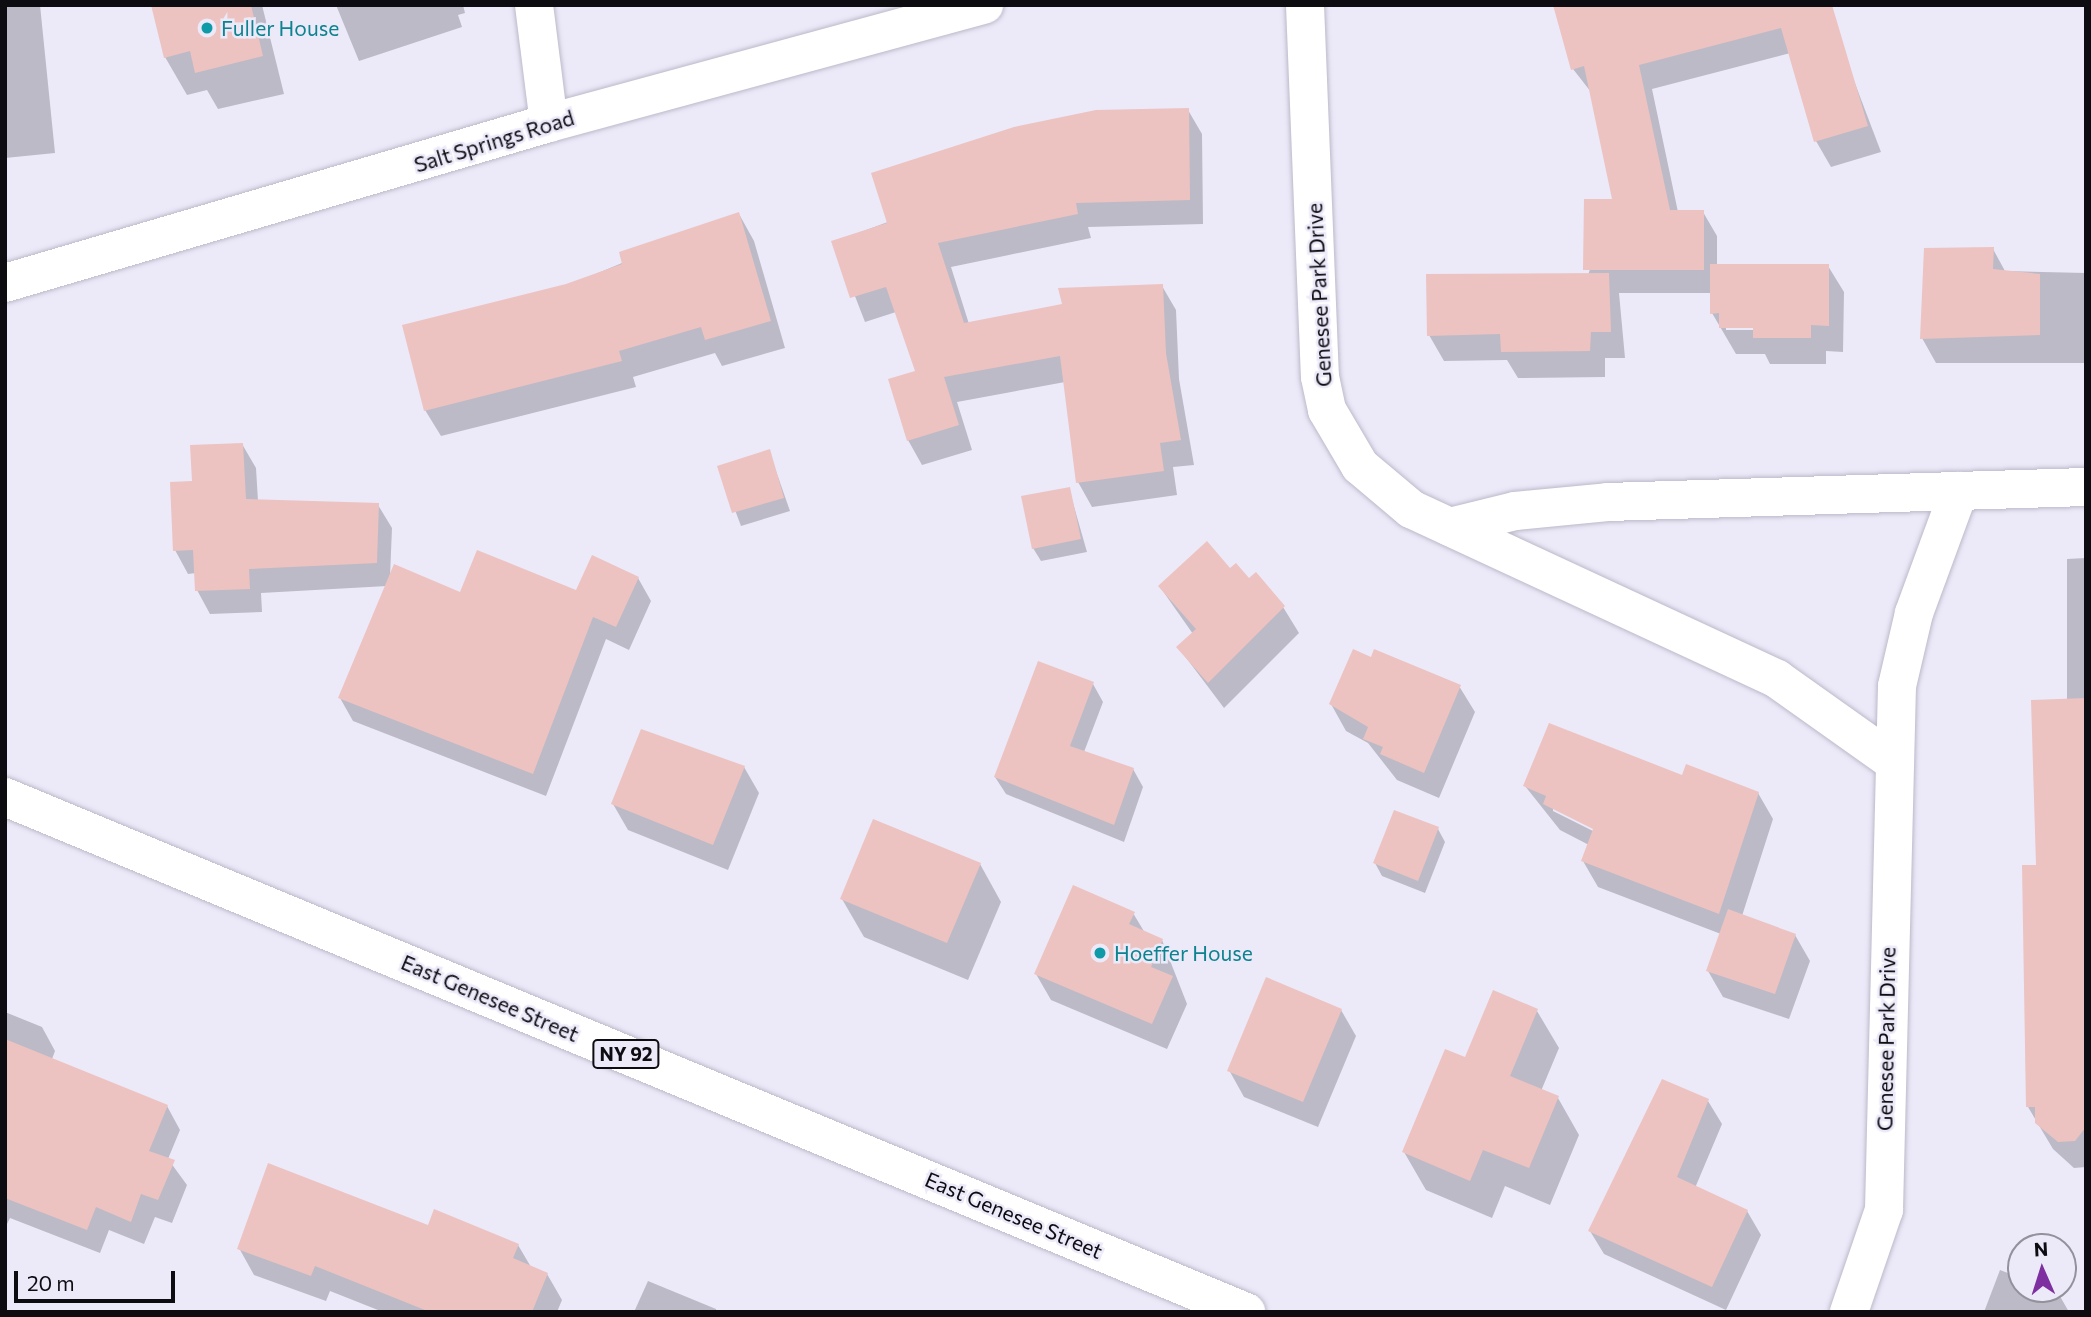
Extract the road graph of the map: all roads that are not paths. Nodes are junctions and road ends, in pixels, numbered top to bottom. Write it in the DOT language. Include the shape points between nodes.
graph roads {
  1 [pos="534,5"];
  2 [pos="984,5"];
  3 [pos="1305,5"];
  4 [pos="549,123"];
  5 [pos="5,283"];
  6 [pos="2086,487"];
  7 [pos="1959,491"];
  8 [pos="1450,527"];
  9 [pos="1891,760"];
  10 [pos="5,797"];
  11 [pos="1246,1312"];
  12 [pos="1849,1312"];
  1 -- 4 [label="street"];
  2 -- 4 [label="street, Salt Springs Road"];
  3 -- 8 [label="street, Genesee Park Drive" via="1320,377 1327,410 1360,466 1410,509"];
  4 -- 5 [label="street, Salt Springs Road"];
  6 -- 7 [label="street"];
  7 -- 8 [label="street" via="1608,502 1515,511"];
  7 -- 9 [label="street, Genesee Park Drive" via="1914,613 1897,686"];
  8 -- 9 [label="street, Genesee Park Drive" via="1777,679"];
  9 -- 12 [label="street, Genesee Park Drive" via="1884,1210"];
  10 -- 11 [label="street, East Genesee Street / NY 92"];
}
